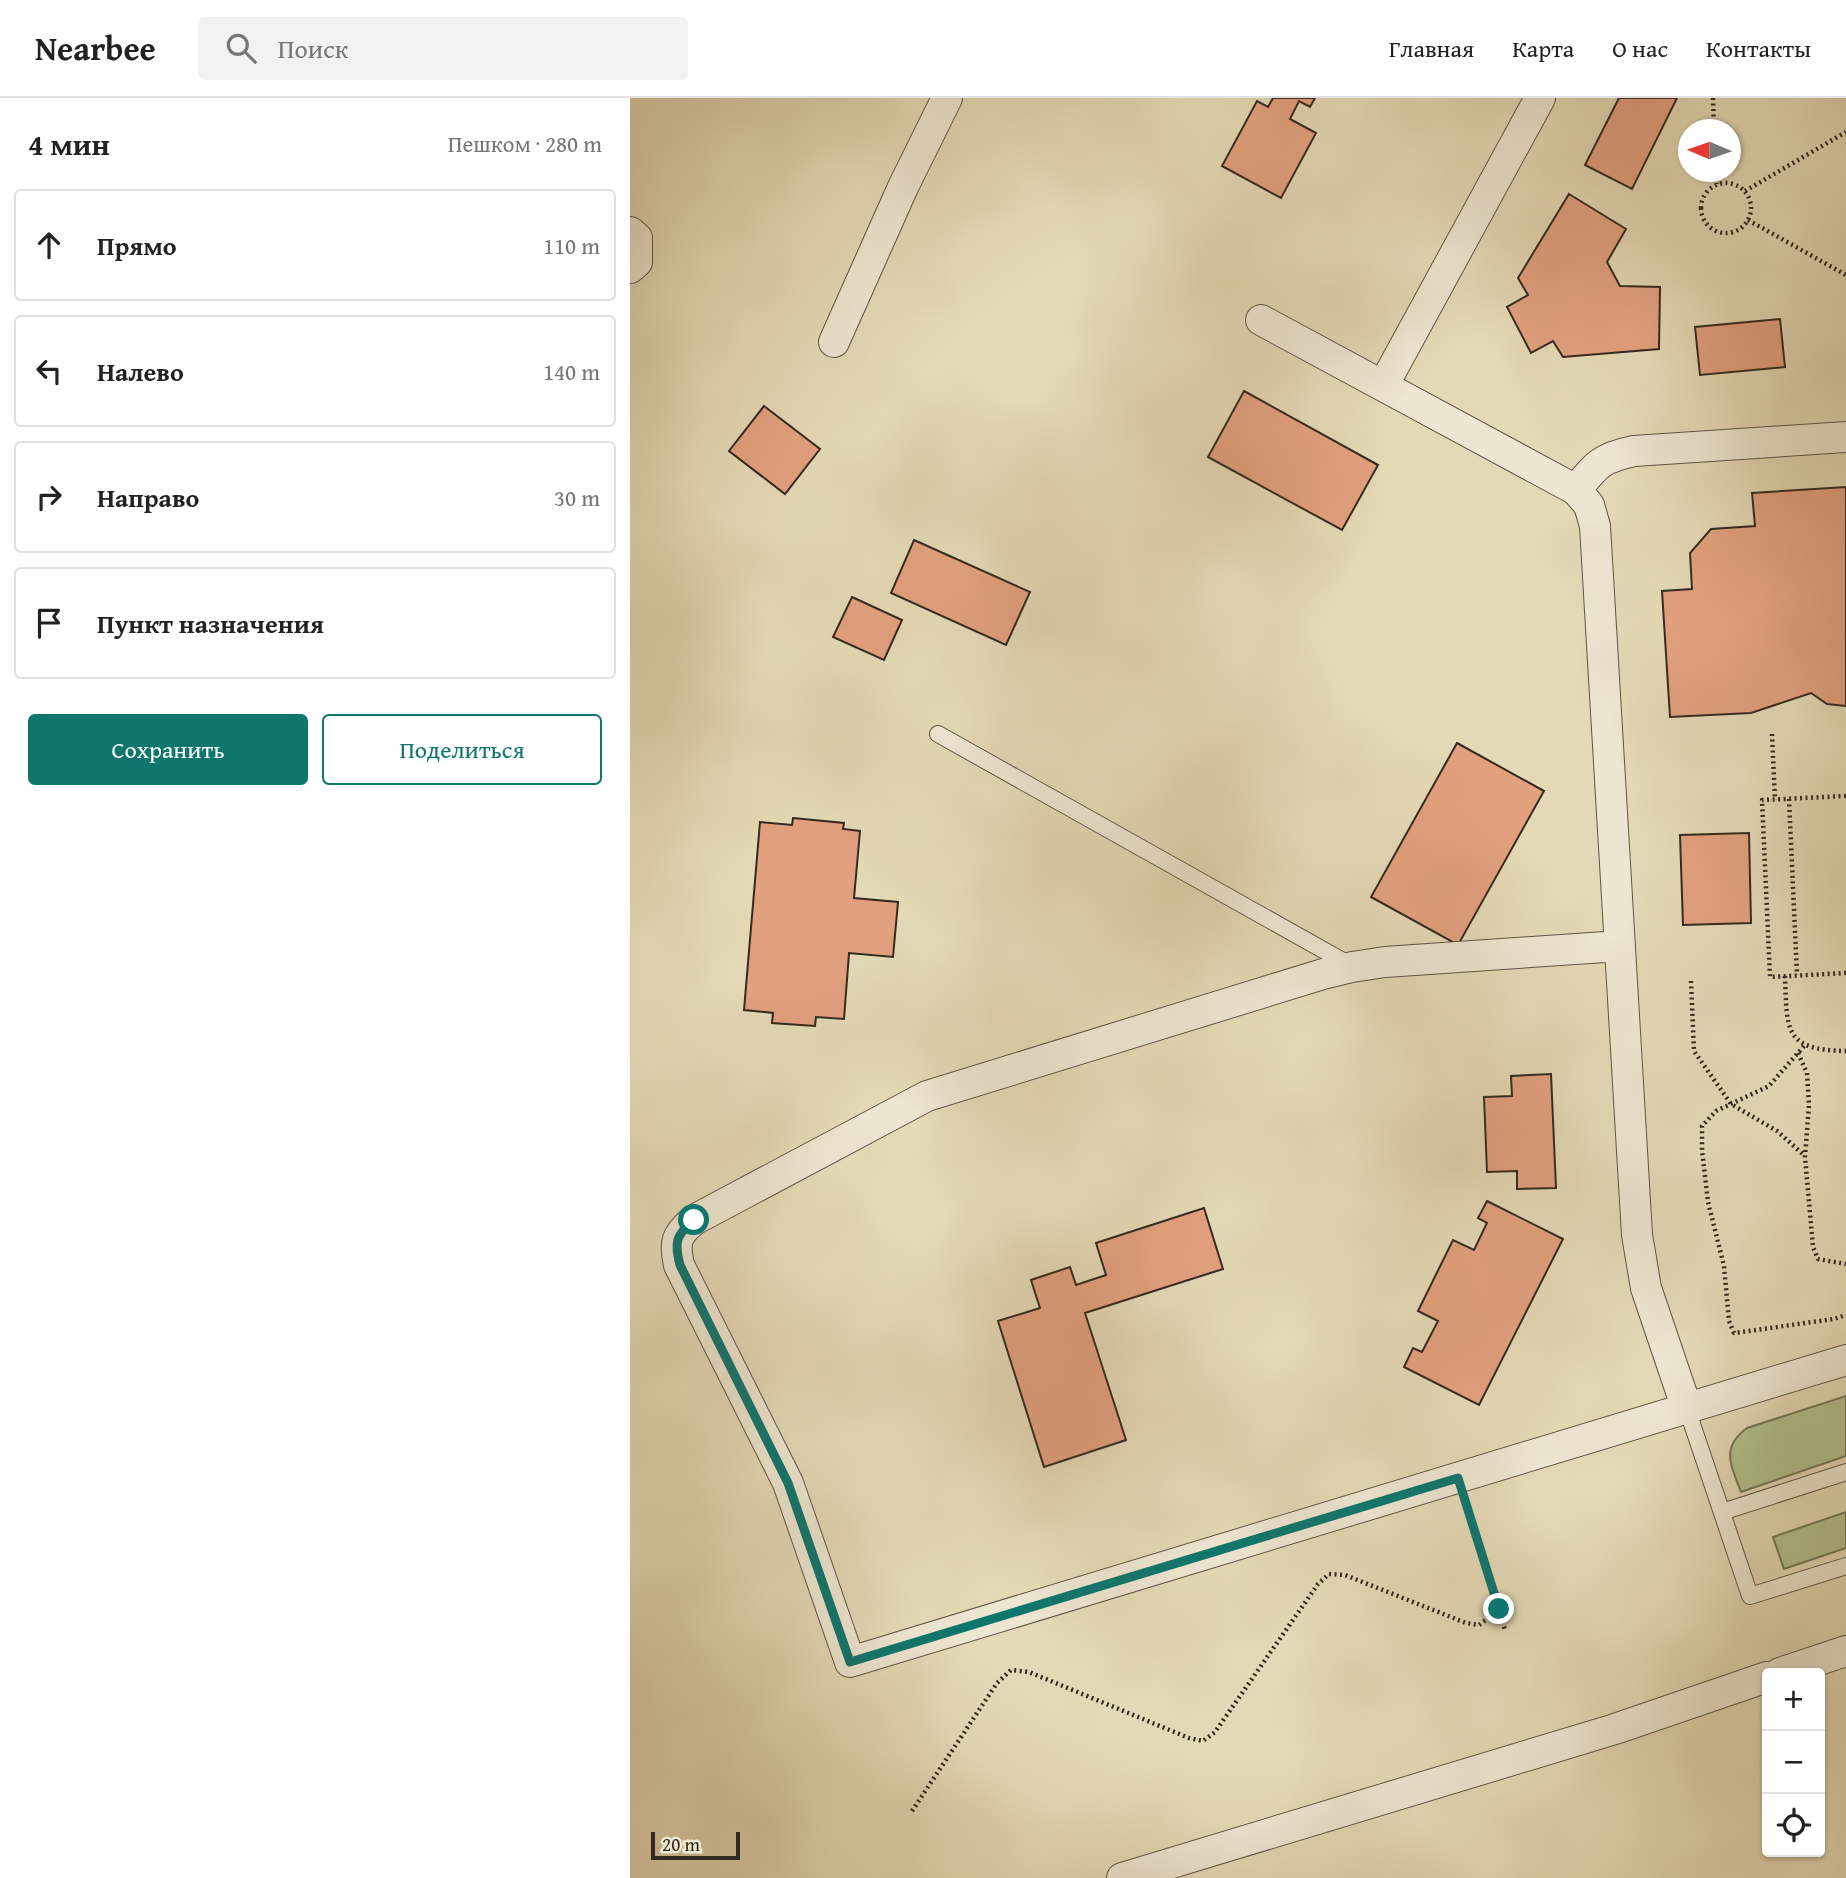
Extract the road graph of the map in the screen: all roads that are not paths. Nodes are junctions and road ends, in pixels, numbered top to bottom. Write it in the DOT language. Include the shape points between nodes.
graph roads {
  1 [pos="947,98"];
  2 [pos="1540,98"];
  3 [pos="630,232"];
  4 [pos="630,268"];
  5 [pos="1261,320"];
  6 [pos="834,342"];
  7 [pos="1383,386"];
  8 [pos="1846,437"];
  9 [pos="1576,490"];
  10 [pos="938,734"];
  11 [pos="1619,946"];
  12 [pos="1352,967"];
  13 [pos="1846,1360"];
  14 [pos="1687,1409"];
  15 [pos="1846,1472"];
  16 [pos="1722,1513"];
  17 [pos="1846,1566"];
  18 [pos="1846,1651"];
  19 [pos="1795,1668"];
  20 [pos="1762,1679"];
  21 [pos="1122,1878"];
  1 -- 6 [label="street"];
  2 -- 7 [label="street"];
  3 -- 4 [label="street" via="636,238 637,262"];
  5 -- 7 [label="street"];
  7 -- 9 [label="street"];
  8 -- 9 [label="street" via="1634,451 1609,456"];
  9 -- 11 [label="street" via="1589,505 1595,526"];
  10 -- 12 [label="lane"];
  11 -- 12 [label="street"];
  11 -- 14 [label="street" via="1637,1235 1646,1288"];
  12 -- 14 [label="street" via="927,1096 694,1220 680,1232 676,1248 680,1265 788,1483 850,1662"];
  13 -- 14 [label="street"];
  14 -- 16 [label="lane"];
  15 -- 16 [label="lane"];
  16 -- 17 [label="lane" via="1751,1596"];
  18 -- 19 [label="street"];
  20 -- 21 [label="street" via="1615,1729"];
}
